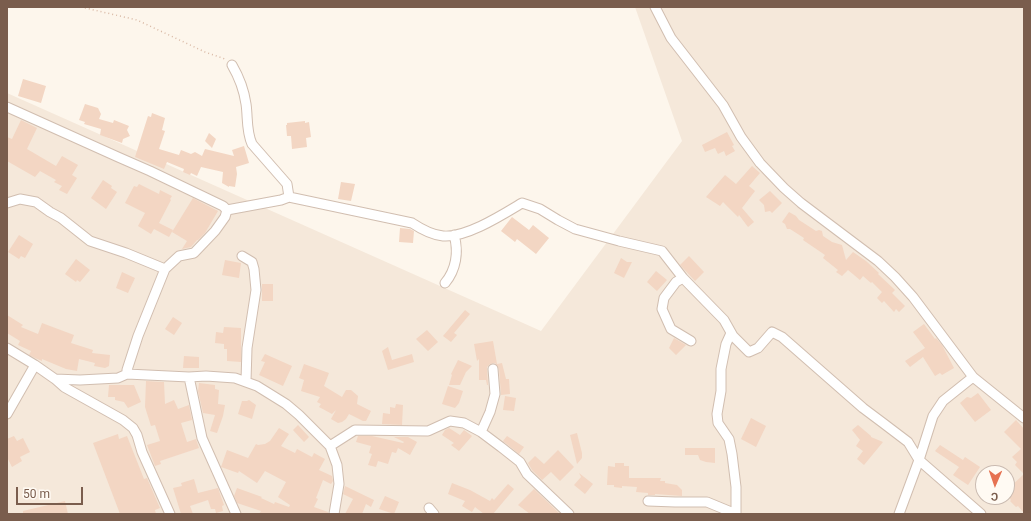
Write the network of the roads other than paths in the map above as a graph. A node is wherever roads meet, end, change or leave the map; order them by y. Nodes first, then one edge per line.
1 (655, 7) edge
2 (232, 65) road end
3 (8, 109) edge
4 (289, 197) junction
5 (7, 204) edge
6 (227, 210) junction
7 (454, 235) junction
8 (242, 256) dead end
9 (165, 269) junction
10 (684, 278) junction
11 (445, 283) dead end
12 (731, 333) junction
13 (691, 341) dead end
14 (7, 348) edge
15 (35, 365) junction
16 (493, 369) dead end
17 (128, 374) junction
18 (189, 377) junction
19 (973, 377) junction
20 (55, 379) junction
21 (246, 381) junction
22 (7, 414) edge
23 (1024, 418) edge
24 (481, 432) junction
25 (330, 446) junction
26 (919, 460) junction
27 (648, 501) dead end
28 (170, 514) edge
29 (236, 514) edge
30 (334, 514) edge
31 (569, 514) edge
32 (736, 514) edge
33 (899, 514) edge
34 (981, 514) edge

1 - 19 street
2 - 4 street
3 - 6 street
4 - 6 street
4 - 7 street
5 - 9 street
6 - 9 street
7 - 10 street
7 - 11 street
8 - 21 street
9 - 17 street
10 - 12 street
10 - 13 street
12 - 26 street
12 - 32 street
14 - 15 street
15 - 20 street
15 - 22 street
16 - 24 street
17 - 18 street
17 - 20 street
18 - 21 street
18 - 29 street
19 - 23 street
19 - 26 street
20 - 28 street
21 - 25 street
24 - 25 street
24 - 31 street
25 - 30 street
26 - 33 street
26 - 34 street
27 - 32 street

